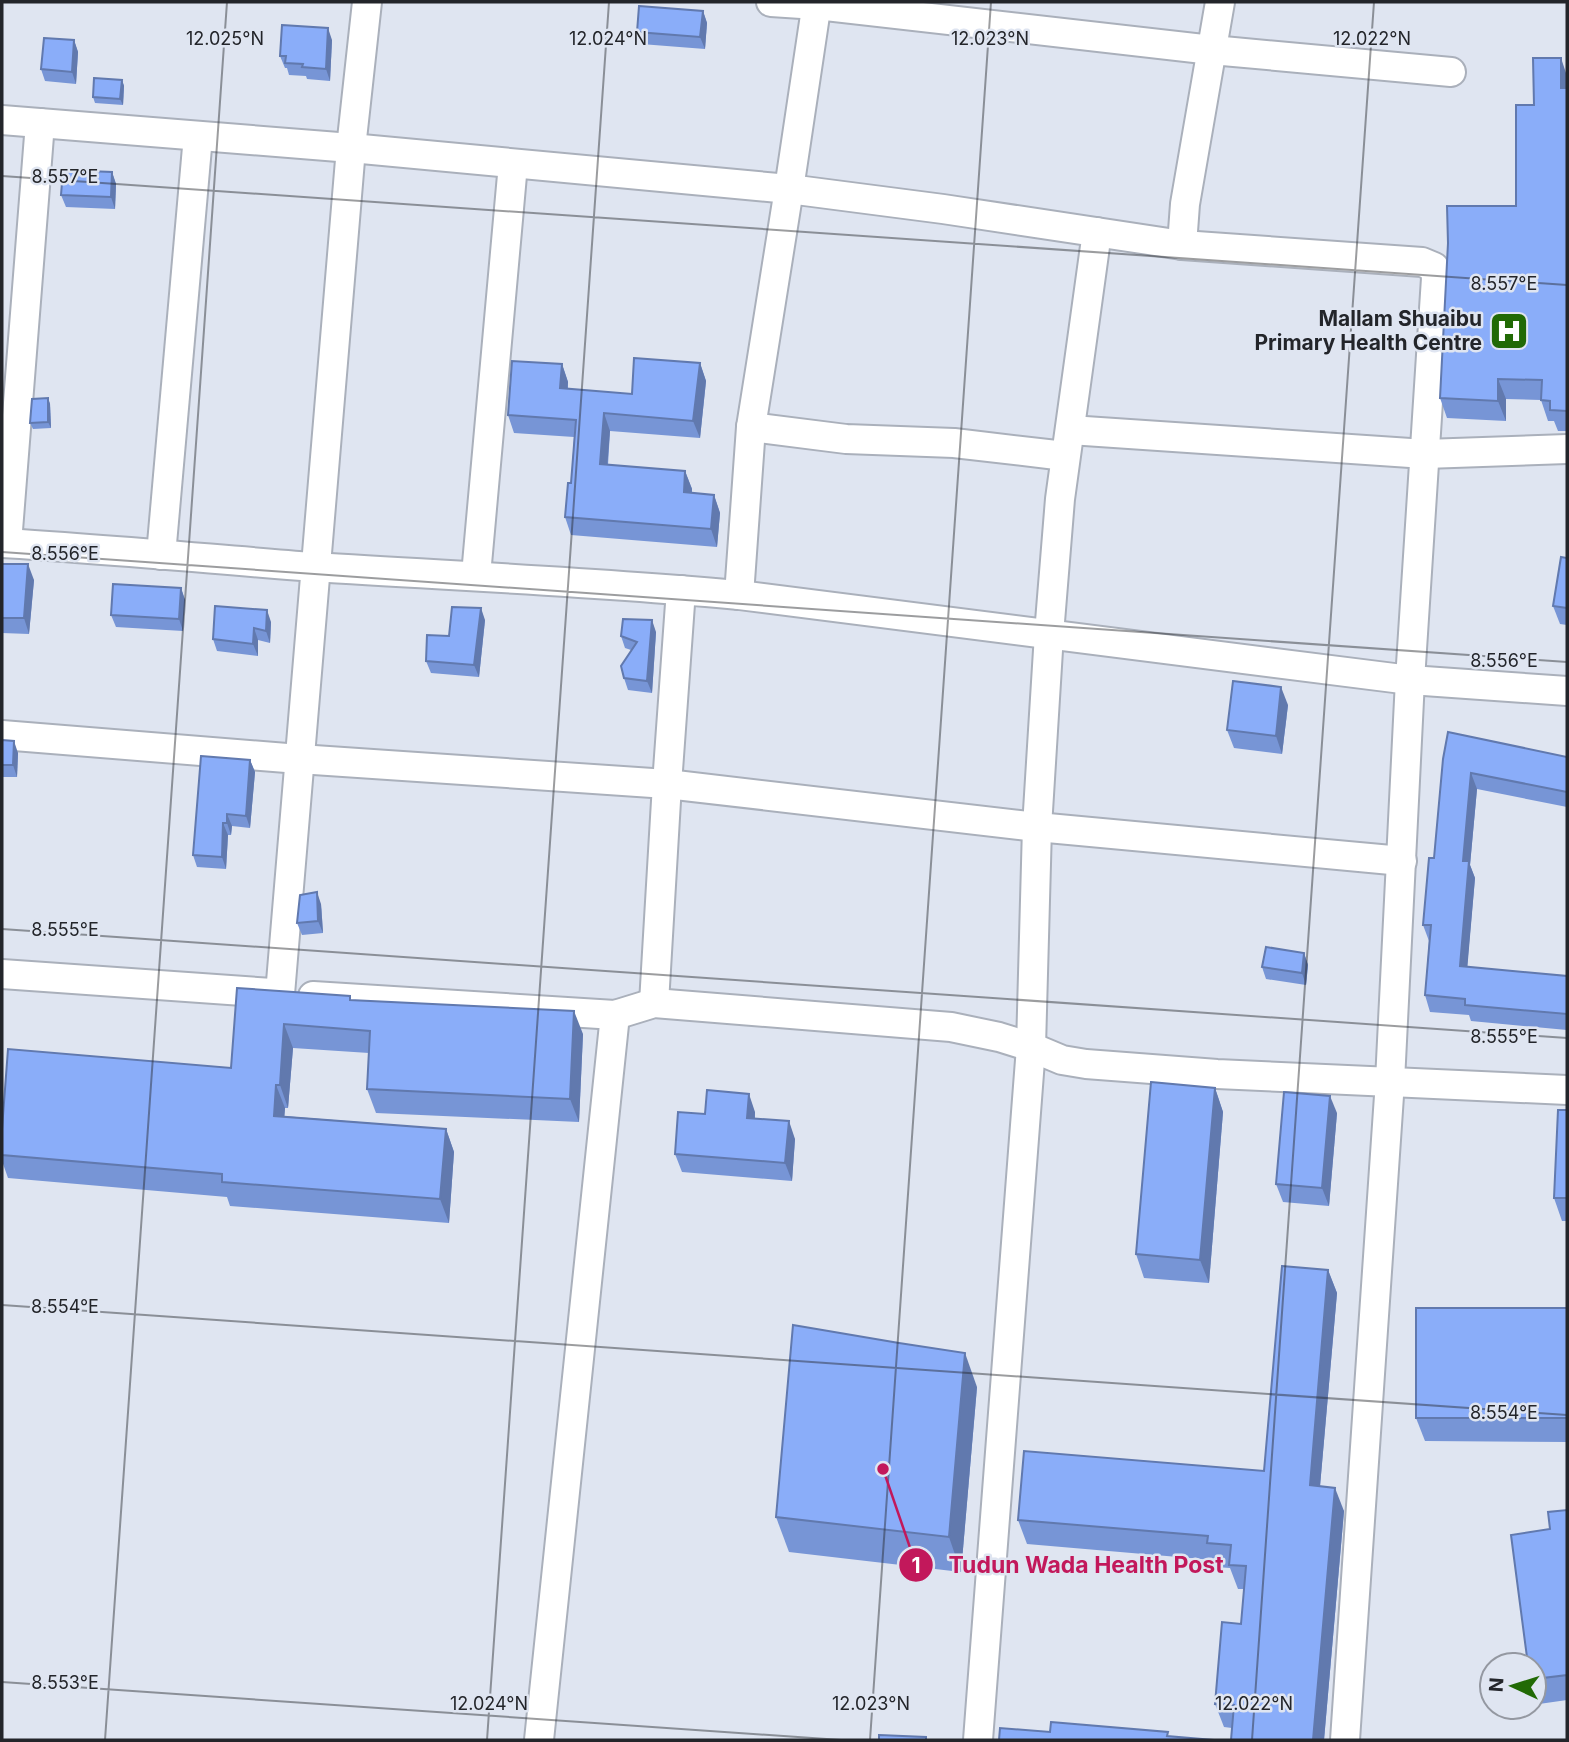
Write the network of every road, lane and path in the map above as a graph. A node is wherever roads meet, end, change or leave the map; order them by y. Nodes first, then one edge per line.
1 (367, 2) edge
2 (771, 2) edge
3 (1220, 2) edge
4 (817, 3) edge
5 (1212, 50) junction
6 (1451, 72) dead end
7 (2, 120) edge
8 (40, 123) junction
9 (198, 136) junction
10 (351, 148) junction
11 (513, 164) junction
12 (789, 189) junction
13 (1097, 232) junction
14 (1182, 245) junction
15 (751, 427) junction
16 (1068, 443) junction
17 (1567, 449) edge
18 (1425, 454) junction
19 (4, 543) edge
20 (161, 555) junction
21 (317, 567) junction
22 (475, 575) junction
23 (681, 590) junction
24 (739, 595) junction
25 (1049, 634) junction
26 (1410, 680) junction
27 (1567, 691) edge
28 (2, 735) edge
29 (299, 759) junction
30 (667, 784) junction
31 (1037, 827) junction
32 (1402, 861) junction
33 (2, 974) edge
34 (280, 994) junction
35 (654, 1003) junction
36 (615, 1015) junction
37 (1031, 1047) junction
38 (1391, 1081) junction
39 (1567, 1090) edge
40 (539, 1740) edge
41 (978, 1740) edge
42 (1346, 1740) edge

1 - 10 street
2 - 4 street
3 - 5 street
4 - 5 street
4 - 12 street
5 - 6 street
5 - 14 street
7 - 8 street
8 - 9 street
8 - 19 street
9 - 10 street
9 - 20 street
10 - 11 street
10 - 21 street
11 - 12 street
11 - 22 street
12 - 13 street
12 - 15 street
13 - 14 street
13 - 16 street
14 - 18 street
15 - 16 street
15 - 24 street
16 - 18 street
16 - 25 street
17 - 18 street
18 - 26 street
19 - 20 street
20 - 21 street
21 - 22 street
21 - 29 street
22 - 23 street
23 - 24 street
23 - 30 street
24 - 25 street
25 - 26 street
25 - 31 street
26 - 27 street
26 - 32 street
28 - 29 street
29 - 30 street
29 - 34 street
30 - 31 street
30 - 35 street
31 - 32 street
31 - 37 street
32 - 38 street
33 - 34 street
34 - 36 street
35 - 36 street
35 - 37 street
36 - 40 street
37 - 38 street
37 - 41 street
38 - 39 street
38 - 42 street

